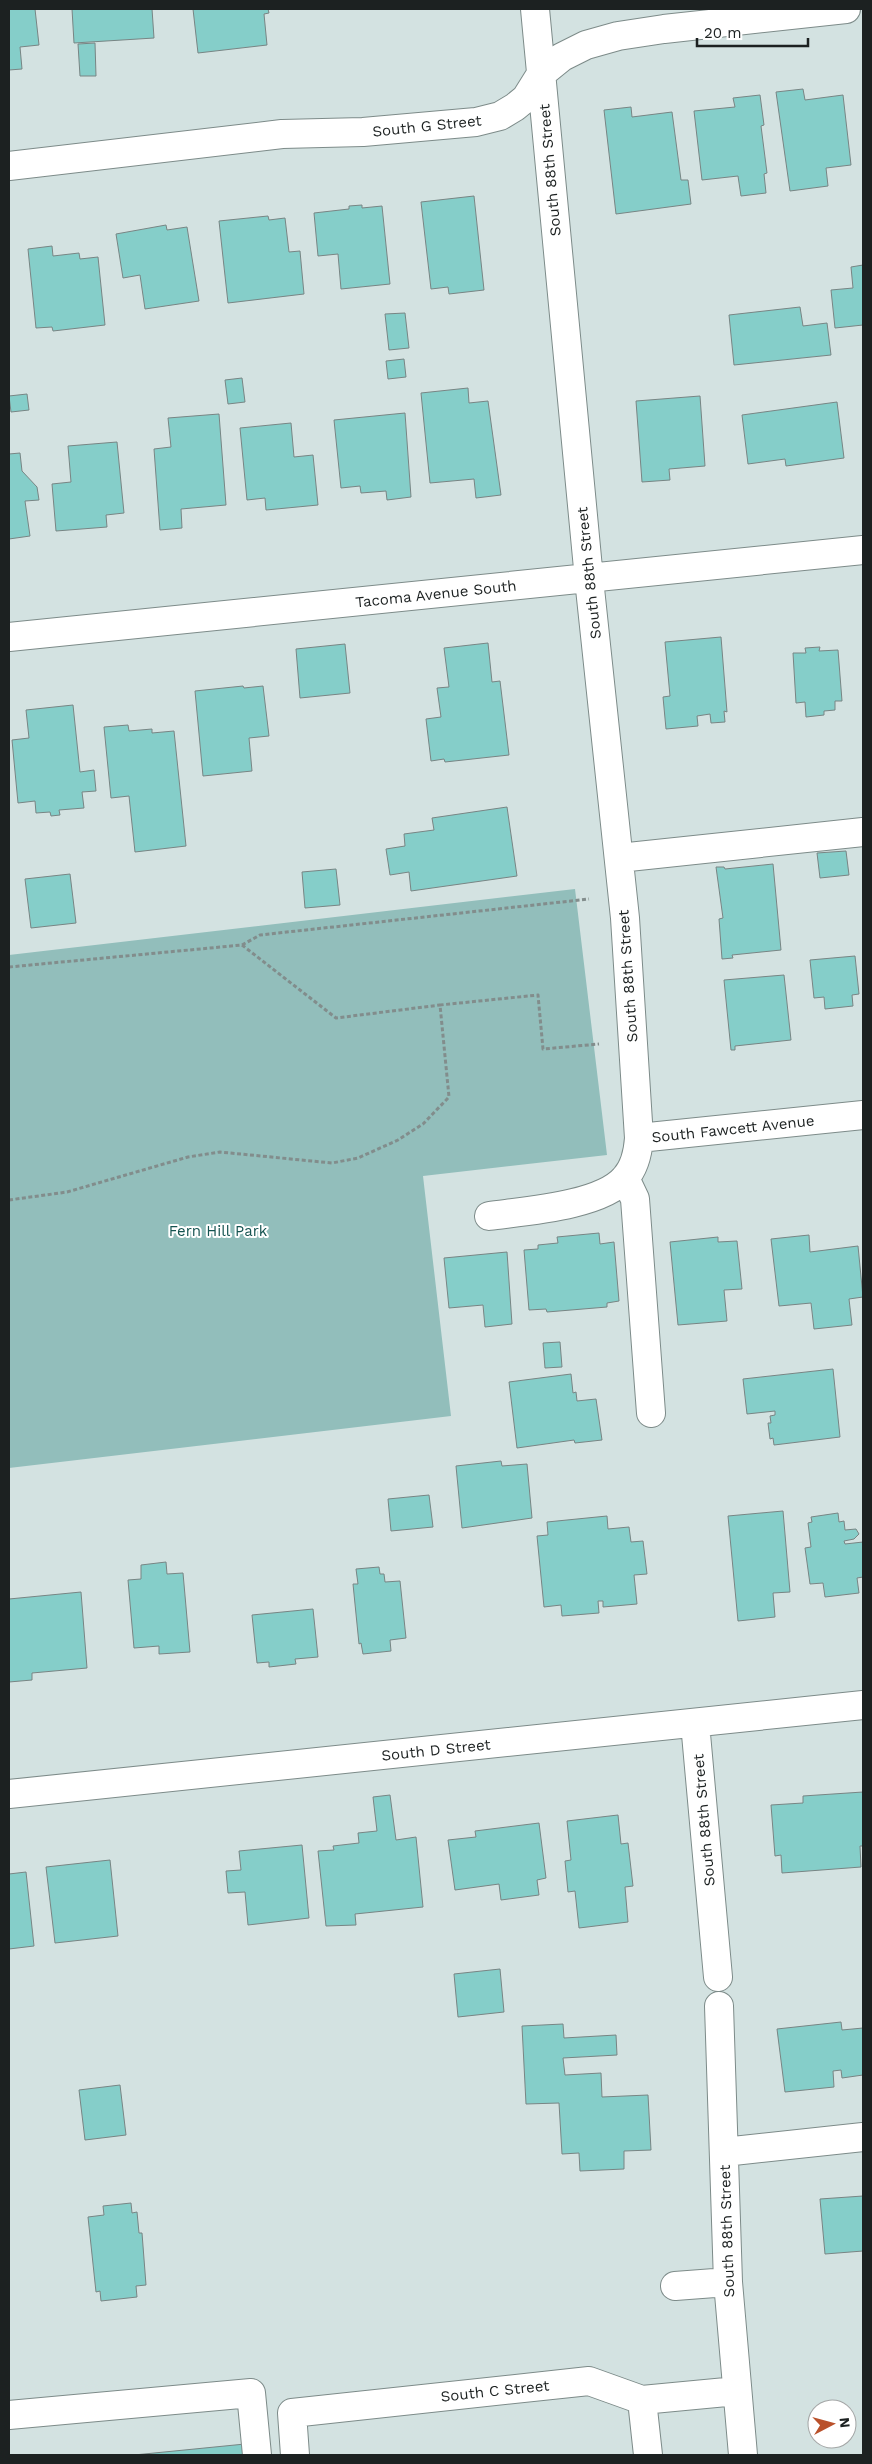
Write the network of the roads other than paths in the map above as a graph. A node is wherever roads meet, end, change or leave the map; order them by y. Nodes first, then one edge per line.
1 (535, 9) edge
2 (846, 9) edge
3 (541, 74) junction
4 (9, 166) edge
5 (863, 550) edge
6 (589, 579) junction
7 (9, 637) edge
8 (863, 832) edge
9 (619, 858) junction
10 (863, 1115) edge
11 (639, 1138) junction
12 (625, 1178) junction
13 (489, 1216) dead end
14 (651, 1413) dead end
15 (863, 1705) edge
16 (695, 1723) junction
17 (9, 1794) edge
18 (718, 1977) dead end
19 (719, 2006) dead end
20 (863, 2136) edge
21 (724, 2152) junction
22 (728, 2282) junction
23 (675, 2286) dead end
24 (737, 2391) junction
25 (642, 2400) junction
26 (9, 2415) edge
27 (257, 2455) edge
28 (295, 2455) edge
29 (648, 2455) edge
30 (743, 2455) edge

1 - 3 street, South 88th Street
2 - 3 street, South G Street
3 - 4 street, South G Street
3 - 6 street, South 88th Street
5 - 6 street, Tacoma Avenue South
6 - 7 street, Tacoma Avenue South
6 - 9 street, South 88th Street
8 - 9 street
9 - 11 street, South 88th Street
10 - 11 street, South Fawcett Avenue
11 - 12 street, South Fawcett Avenue
12 - 13 street, South Fawcett Avenue
12 - 14 street
15 - 16 street, South D Street
16 - 17 street, South D Street
16 - 18 street, South 88th Street
19 - 21 street, South 88th Street
20 - 21 street
21 - 22 street, South 88th Street
22 - 23 street
22 - 24 street, South 88th Street
24 - 25 street, South C Street
24 - 30 street, South 88th Street
25 - 28 street, South C Street
25 - 29 street
26 - 27 street

